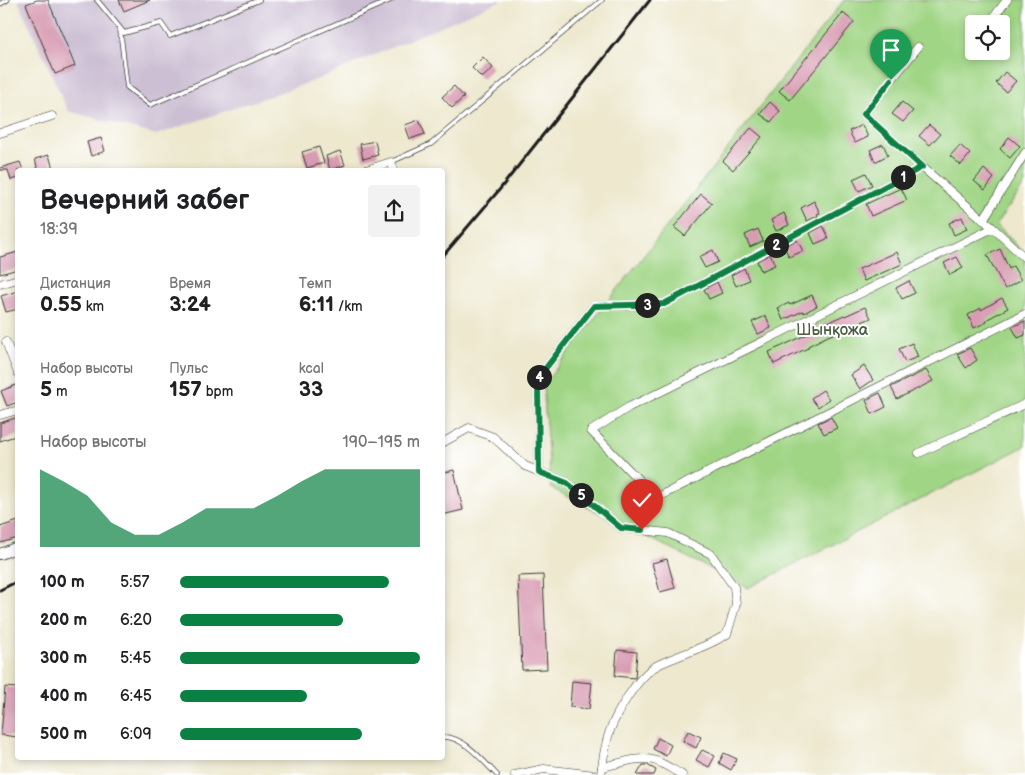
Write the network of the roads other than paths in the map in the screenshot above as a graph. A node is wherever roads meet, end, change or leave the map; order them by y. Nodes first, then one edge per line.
1 (7, 0) edge
2 (96, 0) edge
3 (259, 0) edge
4 (391, 0) edge
5 (602, 0) edge
6 (1007, 0) edge
7 (0, 4) edge
8 (995, 15) edge
9 (120, 29) junction
10 (918, 47) dead end
11 (52, 116) dead end
12 (0, 133) edge
13 (1025, 153) edge
14 (391, 162) junction
15 (922, 167) junction
16 (372, 168) edge
17 (393, 168) edge
18 (983, 220) junction
19 (993, 228) junction
20 (1025, 258) edge
21 (15, 280) edge
22 (0, 284) edge
23 (1025, 314) edge
24 (6, 342) dead end
25 (15, 365) edge
26 (1025, 404) edge
27 (15, 411) edge
28 (0, 415) edge
29 (445, 441) edge
30 (919, 453) dead end
31 (539, 472) junction
32 (656, 498) junction
33 (642, 530) junction
34 (15, 548) edge
35 (0, 554) edge
36 (445, 737) edge
37 (601, 771) edge
38 (497, 775) edge
39 (515, 775) edge
40 (595, 775) edge
41 (682, 775) edge

1 - 7 lane
2 - 9 lane
3 - 9 lane
4 - 9 lane
5 - 14 lane
6 - 8 street
10 - 15 street
11 - 12 street
13 - 18 street
14 - 16 street
14 - 17 street
15 - 18 street
15 - 31 street
18 - 19 street
19 - 20 street
19 - 32 street
21 - 22 street
23 - 32 street
24 - 25 street
26 - 30 street
27 - 28 street
29 - 31 street
31 - 33 street
32 - 33 street
33 - 37 street
34 - 35 street
36 - 38 lane
37 - 41 street
39 - 40 street

